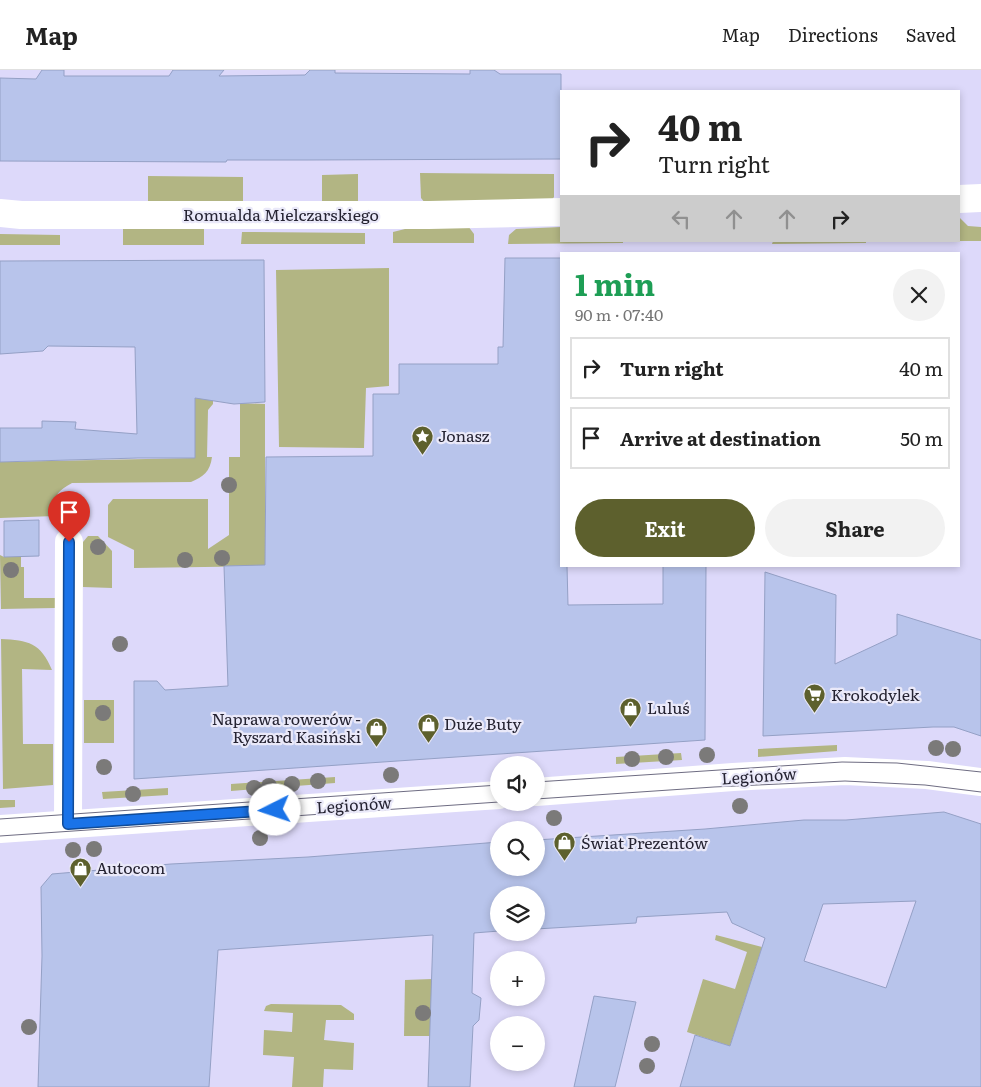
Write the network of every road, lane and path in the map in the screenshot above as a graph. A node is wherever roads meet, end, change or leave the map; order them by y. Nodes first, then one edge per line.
1 (981, 198) edge
2 (960, 199) edge
3 (560, 212) edge
4 (0, 213) edge
5 (69, 542) dead end
6 (981, 782) edge
7 (545, 791) edge
8 (490, 796) edge
9 (68, 824) junction
10 (0, 829) edge

1 - 2 street
3 - 4 street, Romualda Mielczarskiego
5 - 9 street
6 - 7 street, Legionów
8 - 9 street, Legionów
9 - 10 street, Legionów

